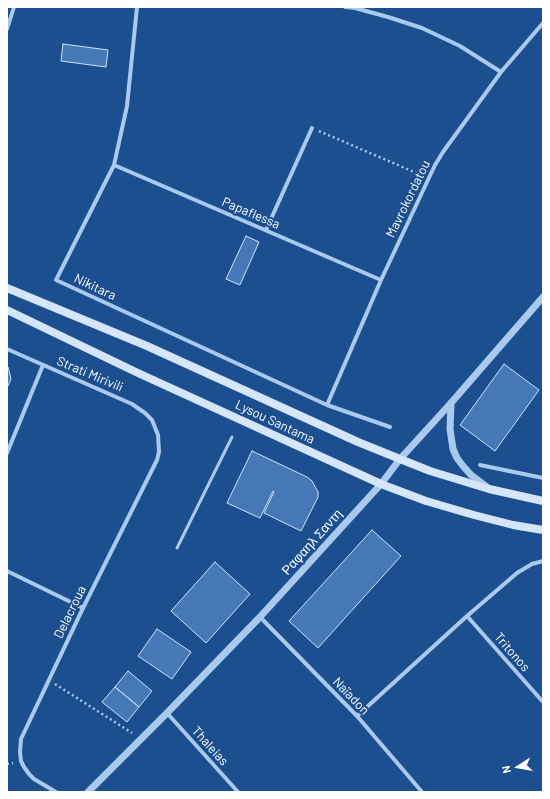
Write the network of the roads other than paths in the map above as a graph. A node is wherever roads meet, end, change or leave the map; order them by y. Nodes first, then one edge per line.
1 (14, 7) edge
2 (137, 7) edge
3 (345, 7) edge
4 (543, 23) edge
5 (7, 29) edge
6 (501, 72) junction
7 (312, 128) road end
8 (114, 165) junction
9 (266, 230) junction
10 (381, 280) junction
11 (7, 288) edge
12 (543, 297) edge
13 (7, 310) edge
14 (7, 349) edge
15 (43, 365) junction
16 (451, 403) junction
17 (327, 405) junction
18 (390, 427) dead end
19 (156, 429) joint
20 (232, 437) dead end
21 (7, 453) edge
22 (400, 459) junction
23 (480, 465) dead end
24 (543, 478) edge
25 (381, 484) junction
26 (489, 489) junction
27 (543, 501) edge
28 (543, 530) edge
29 (177, 548) dead end
30 (543, 561) edge
31 (7, 571) edge
32 (83, 608) junction
33 (467, 616) junction
34 (260, 617) junction
35 (543, 702) edge
36 (167, 713) junction
37 (357, 716) junction
38 (56, 792) edge
39 (88, 792) edge
40 (238, 792) edge
41 (422, 792) edge

1 - 5 street
2 - 8 street, Nikitara
3 - 6 street
4 - 6 street, Mavrokordatou
6 - 10 street, Mavrokordatou
7 - 9 street
8 - 9 street, Papaflessa
8 - 17 street, Nikitara
9 - 10 street, Papaflessa
10 - 17 street, Mavrokordatou
11 - 22 main road, Lysou Santama
12 - 16 street, Ραφαηλ Σαντη
13 - 25 main road, Lysou Santama
14 - 15 street, Strati Mirivili
15 - 19 street, Strati Mirivili
15 - 21 street
16 - 22 street, Ραφαηλ Σαντη
16 - 26 street
17 - 18 street, Nikitara
19 - 32 street, Delacroua
20 - 29 lane
22 - 25 street, Ραφαηλ Σαντη
22 - 26 main road, Lysou Santama
23 - 24 street
25 - 28 main road, Lysou Santama
25 - 34 street, Ραφαηλ Σαντη
26 - 27 main road, Lysou Santama
30 - 33 street
31 - 32 street
32 - 38 street, Delacroua
33 - 35 street, Tritonos
33 - 37 street
34 - 36 street, Ραφαηλ Σαντη
34 - 37 street, Naïadon
36 - 39 street, Ραφαηλ Σαντη
36 - 40 street, Thaleias
37 - 41 street, Naïadon

